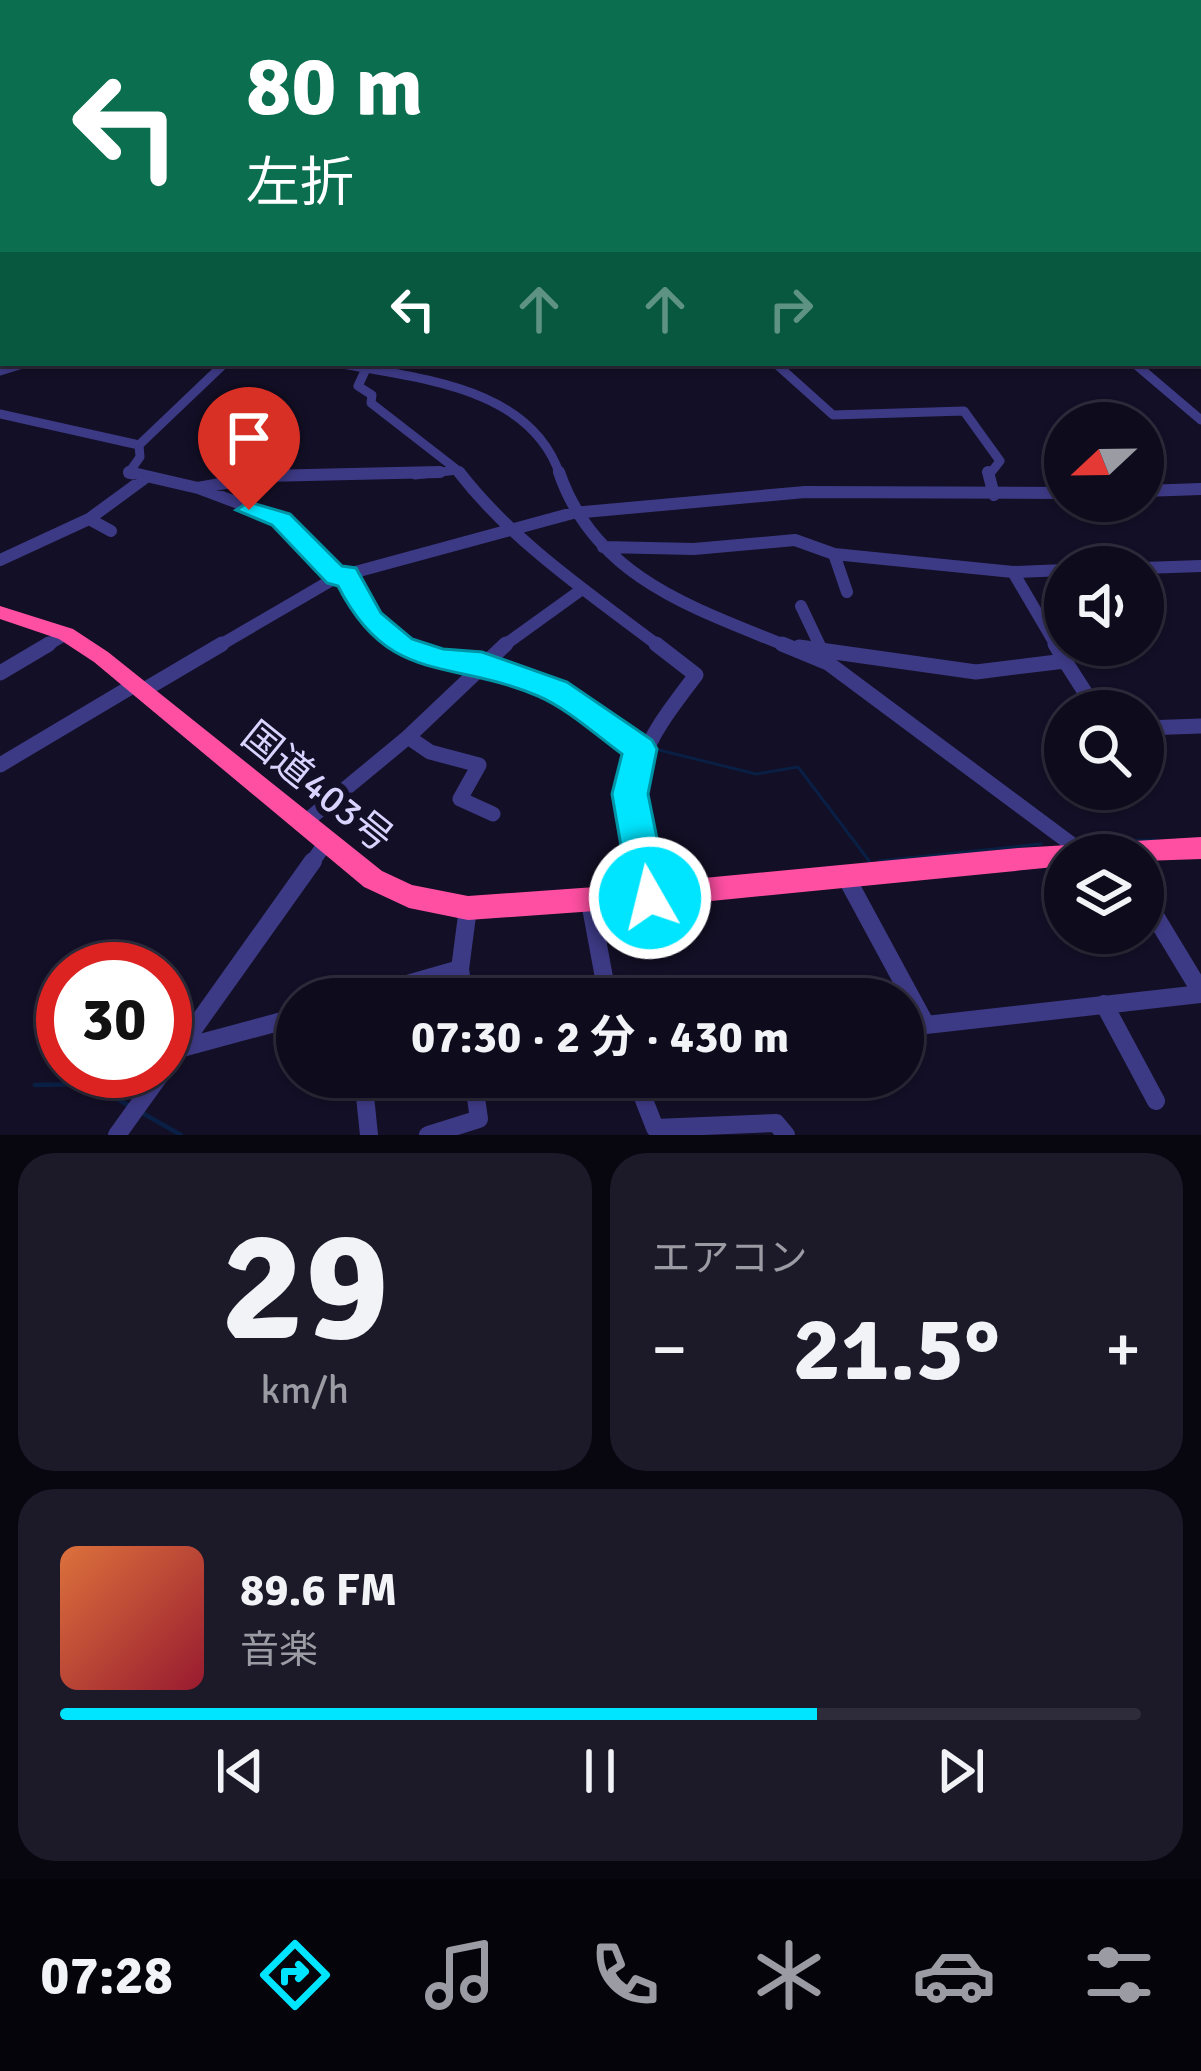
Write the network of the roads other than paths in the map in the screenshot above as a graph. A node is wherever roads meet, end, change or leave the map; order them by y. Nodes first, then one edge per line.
1 (222, 366) edge
2 (350, 366) edge
3 (778, 366) edge
4 (1137, 366) edge
5 (365, 370) junction
6 (3, 416) edge
7 (1201, 421) edge
8 (139, 445) junction
9 (457, 470) junction
10 (145, 478) junction
11 (198, 488) junction
12 (1201, 489) edge
13 (1164, 490) edge
14 (1044, 494) edge
15 (994, 495) junction
16 (573, 513) junction
17 (89, 519) junction
18 (516, 527) junction
19 (111, 530) dead end
20 (603, 547) junction
21 (834, 554) junction
22 (0, 560) edge
23 (1201, 566) edge
24 (1164, 567) edge
25 (1044, 571) edge
26 (1013, 572) junction
27 (342, 576) junction
28 (580, 590) junction
29 (847, 592) dead end
30 (801, 606) dead end
31 (0, 612) edge
32 (1044, 625) edge
33 (66, 634) junction
34 (798, 646) junction
35 (820, 646) junction
36 (482, 662) junction
37 (1044, 664) edge
38 (0, 673) edge
39 (140, 687) junction
40 (1201, 727) edge
41 (1164, 728) edge
42 (407, 737) junction
43 (640, 749) junction
44 (0, 765) edge
45 (493, 814) dead end
46 (304, 823) junction
47 (1058, 834) edge
48 (327, 841) junction
49 (1201, 848) edge
50 (1164, 850) edge
51 (1044, 856) edge
52 (847, 878) junction
53 (650, 898) junction
54 (590, 902) junction
55 (468, 908) junction
56 (1164, 931) edge
57 (460, 968) junction
58 (426, 978) edge
59 (461, 978) edge
60 (604, 978) edge
61 (1201, 993) edge
62 (1104, 1004) junction
63 (276, 1023) edge
64 (192, 1032) edge
65 (192, 1045) edge
66 (143, 1098) edge
67 (365, 1098) edge
68 (476, 1098) edge
69 (643, 1098) edge
70 (1156, 1102) dead end
71 (120, 1130) edge
72 (369, 1135) edge
73 (428, 1135) edge
74 (786, 1135) edge

1 - 8 street
2 - 5 street
3 - 15 street
4 - 7 street
5 - 9 street
5 - 16 street
6 - 8 street
8 - 10 street
9 - 11 street
9 - 18 street
10 - 11 street
10 - 17 street
11 - 27 street
12 - 13 street
14 - 15 street
15 - 16 street
16 - 18 street
16 - 20 street
17 - 19 street
17 - 22 street
18 - 27 street
18 - 28 street
20 - 21 street
20 - 34 street
21 - 26 street
21 - 29 street
23 - 24 street
25 - 26 street
26 - 32 street
27 - 36 street
27 - 39 street
28 - 36 street
28 - 43 street
30 - 35 street
31 - 33 highway, 国道403号
33 - 38 street
33 - 39 highway, 国道403号
34 - 35 street
34 - 47 street
35 - 37 street
36 - 42 street
36 - 43 street
39 - 44 street
39 - 46 highway, 国道403号
40 - 41 street
42 - 45 street
42 - 46 street
43 - 53 street
46 - 48 highway, 国道403号
48 - 55 highway, 国道403号
48 - 64 street
49 - 50 highway, 国道403号
51 - 52 highway, 国道403号
52 - 53 highway, 国道403号
52 - 62 street
53 - 54 highway, 国道403号
54 - 55 highway, 国道403号
54 - 60 street
55 - 57 street
56 - 61 street
57 - 58 street
57 - 59 street
61 - 62 street
62 - 70 street
63 - 65 street
66 - 71 street
67 - 72 street
68 - 73 street
69 - 74 street

